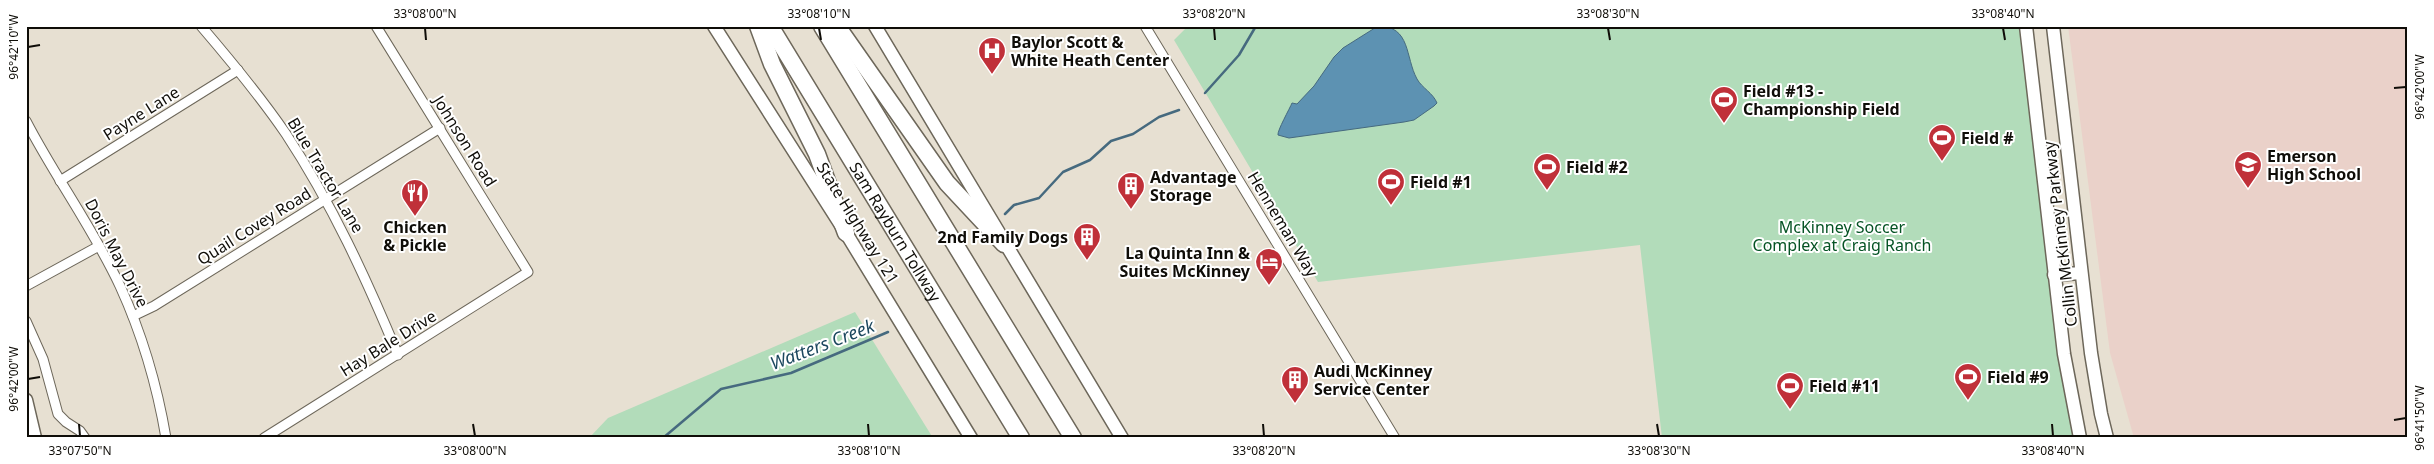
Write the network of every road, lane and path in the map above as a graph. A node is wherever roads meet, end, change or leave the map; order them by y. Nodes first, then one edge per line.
1 (201, 26) edge
2 (376, 26) edge
3 (714, 26) edge
4 (758, 26) edge
5 (770, 26) edge
6 (822, 26) edge
7 (837, 26) edge
8 (875, 26) edge
9 (1146, 26) edge
10 (2026, 26) edge
11 (2053, 26) edge
12 (238, 70) junction
13 (26, 121) edge
14 (440, 128) junction
15 (60, 182) junction
16 (326, 199) junction
17 (846, 233) junction
18 (1004, 244) junction
19 (99, 246) junction
20 (528, 272) joint
21 (2081, 272) junction
22 (2054, 275) junction
23 (26, 286) edge
24 (133, 316) junction
25 (26, 321) edge
26 (398, 354) junction
27 (26, 400) edge
28 (35, 438) edge
29 (85, 438) edge
30 (166, 438) edge
31 (264, 438) edge
32 (972, 438) edge
33 (1021, 438) edge
34 (1072, 438) edge
35 (1122, 438) edge
36 (1395, 438) edge
37 (2080, 438) edge
38 (2107, 438) edge

1 - 12 street, Blue Tractor Lane
2 - 14 street, Johnson Road
3 - 17 main road, State Highway 121
4 - 17 highway
5 - 33 highway, Sam Rayburn Tollway
6 - 34 highway
7 - 18 highway
8 - 18 main road
9 - 36 street, Henneman Way
10 - 22 main road, Collin McKinney Parkway
11 - 21 main road, Collin McKinney Parkway
12 - 15 street, Payne Lane
12 - 16 street, Blue Tractor Lane
13 - 15 street, Doris May Drive
14 - 16 street, Quail Covey Road
14 - 20 street, Johnson Road
15 - 19 street, Doris May Drive
16 - 24 street, Quail Covey Road
16 - 26 street, Blue Tractor Lane
17 - 32 main road, State Highway 121
18 - 35 main road
19 - 23 street
19 - 24 street, Doris May Drive
20 - 26 street, Hay Bale Drive
21 - 22 main road
21 - 38 main road, Collin McKinney Parkway
22 - 37 main road, Collin McKinney Parkway
24 - 30 street, Doris May Drive
25 - 29 street
26 - 31 street, Hay Bale Drive
27 - 28 main road

